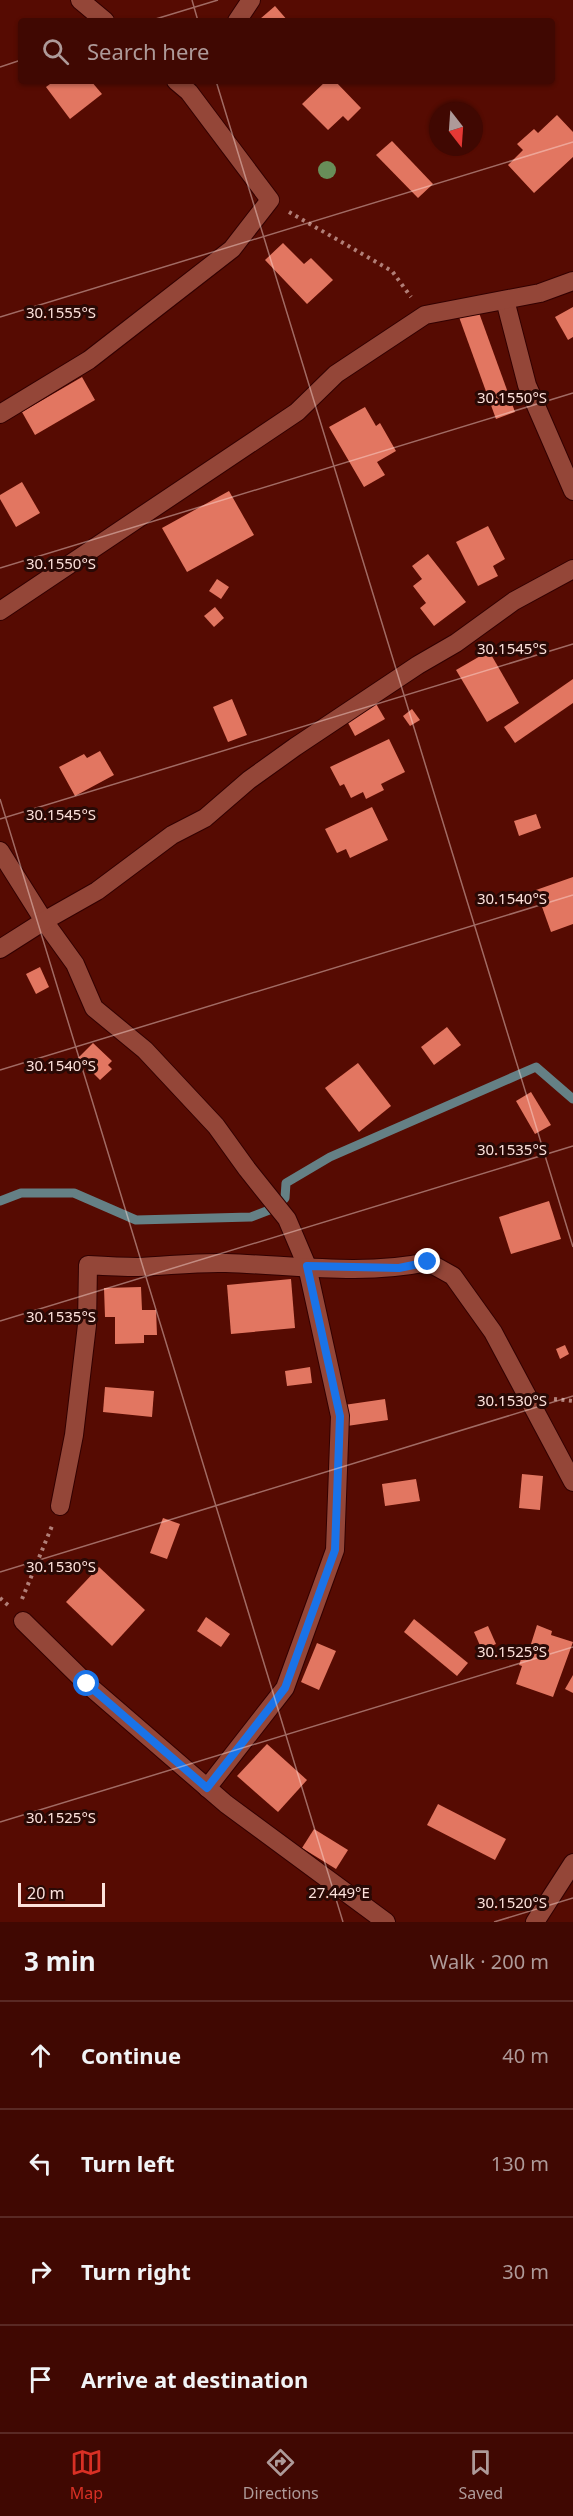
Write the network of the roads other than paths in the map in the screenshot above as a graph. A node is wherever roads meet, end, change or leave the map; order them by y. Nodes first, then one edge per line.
1 (80, 0) edge
2 (250, 0) edge
3 (101, 18) edge
4 (239, 18) edge
5 (187, 85) edge
6 (573, 280) edge
7 (506, 300) junction
8 (0, 414) edge
9 (573, 491) edge
10 (573, 569) edge
11 (0, 611) edge
12 (0, 851) edge
13 (44, 921) junction
14 (0, 949) edge
15 (307, 1266) junction
16 (573, 1482) edge
17 (60, 1506) road end
18 (23, 1621) road end
19 (207, 1788) junction
20 (573, 1863) edge
21 (386, 1922) edge
22 (535, 1922) edge

1 - 3 street
2 - 4 street
5 - 8 street
6 - 7 street
7 - 9 street
7 - 11 street
10 - 13 street
12 - 13 street
13 - 14 street
13 - 15 street
15 - 16 street
15 - 17 street
15 - 19 street
18 - 19 street
19 - 21 street
20 - 22 street

